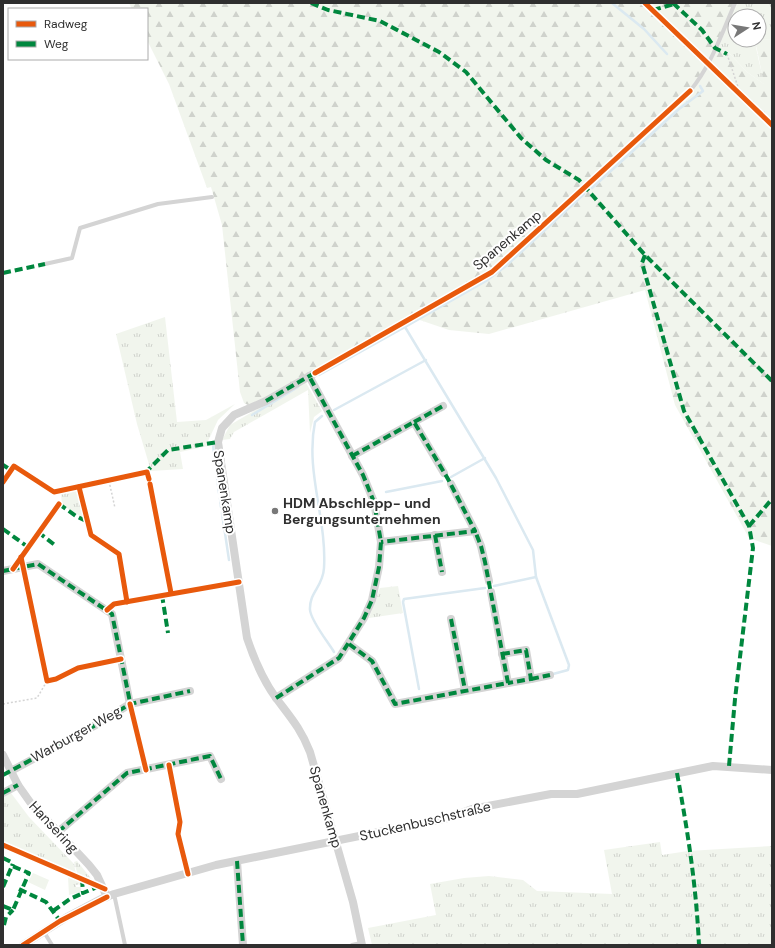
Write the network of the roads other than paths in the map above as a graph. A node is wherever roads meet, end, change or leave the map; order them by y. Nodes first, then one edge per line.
1 (735, 3) edge
2 (212, 197) dead end
3 (45, 264) dead end
4 (312, 375) junction
5 (443, 406) dead end
6 (414, 422) junction
7 (352, 456) junction
8 (444, 473) dead end
9 (451, 484) dead end
10 (475, 531) junction
11 (435, 534) junction
12 (381, 542) junction
13 (3, 571) edge
14 (442, 572) dead end
15 (489, 581) dead end
16 (491, 592) dead end
17 (451, 619) dead end
18 (349, 644) junction
19 (502, 654) junction
20 (550, 675) dead end
21 (531, 679) junction
22 (508, 683) junction
23 (465, 690) junction
24 (190, 691) dead end
25 (276, 698) junction
26 (130, 704) junction
27 (3, 755) edge
28 (772, 770) edge
29 (11, 771) junction
30 (221, 778) dead end
31 (18, 785) junction
32 (3, 793) edge
33 (58, 832) junction
34 (336, 841) junction
35 (237, 861) junction
36 (111, 896) junction
37 (43, 931) junction
38 (362, 944) edge
39 (23, 945) edge
40 (52, 945) edge
41 (125, 945) edge
42 (243, 945) edge
43 (352, 945) edge

1 - 4 lane, Spanenkamp
2 - 3 lane
4 - 7 street
4 - 25 street, Spanenkamp
5 - 6 street
6 - 7 street
6 - 8 street
7 - 12 street
9 - 10 street
10 - 11 street
10 - 15 street
11 - 12 street
11 - 14 street
12 - 18 street
13 - 26 street
16 - 19 street
17 - 23 street
18 - 23 street
18 - 25 street
19 - 21 street
19 - 22 street
20 - 21 street
21 - 22 street
22 - 23 street
24 - 26 street, Warburger Weg
25 - 34 street, Spanenkamp
26 - 29 street, Warburger Weg
27 - 29 street, Hansering
28 - 34 street, Stuckenbuschstraße
29 - 31 street, Hansering
30 - 33 street
31 - 32 street
31 - 33 street, Hansering
33 - 36 street, Hansering
34 - 35 street, Stuckenbuschstraße
34 - 38 street, Spanenkamp
35 - 36 street, Stuckenbuschstraße
35 - 42 street
36 - 37 street, Stuckenbuschstraße
36 - 41 lane
37 - 39 street, Stuckenbuschstraße
37 - 40 lane
38 - 43 lane

